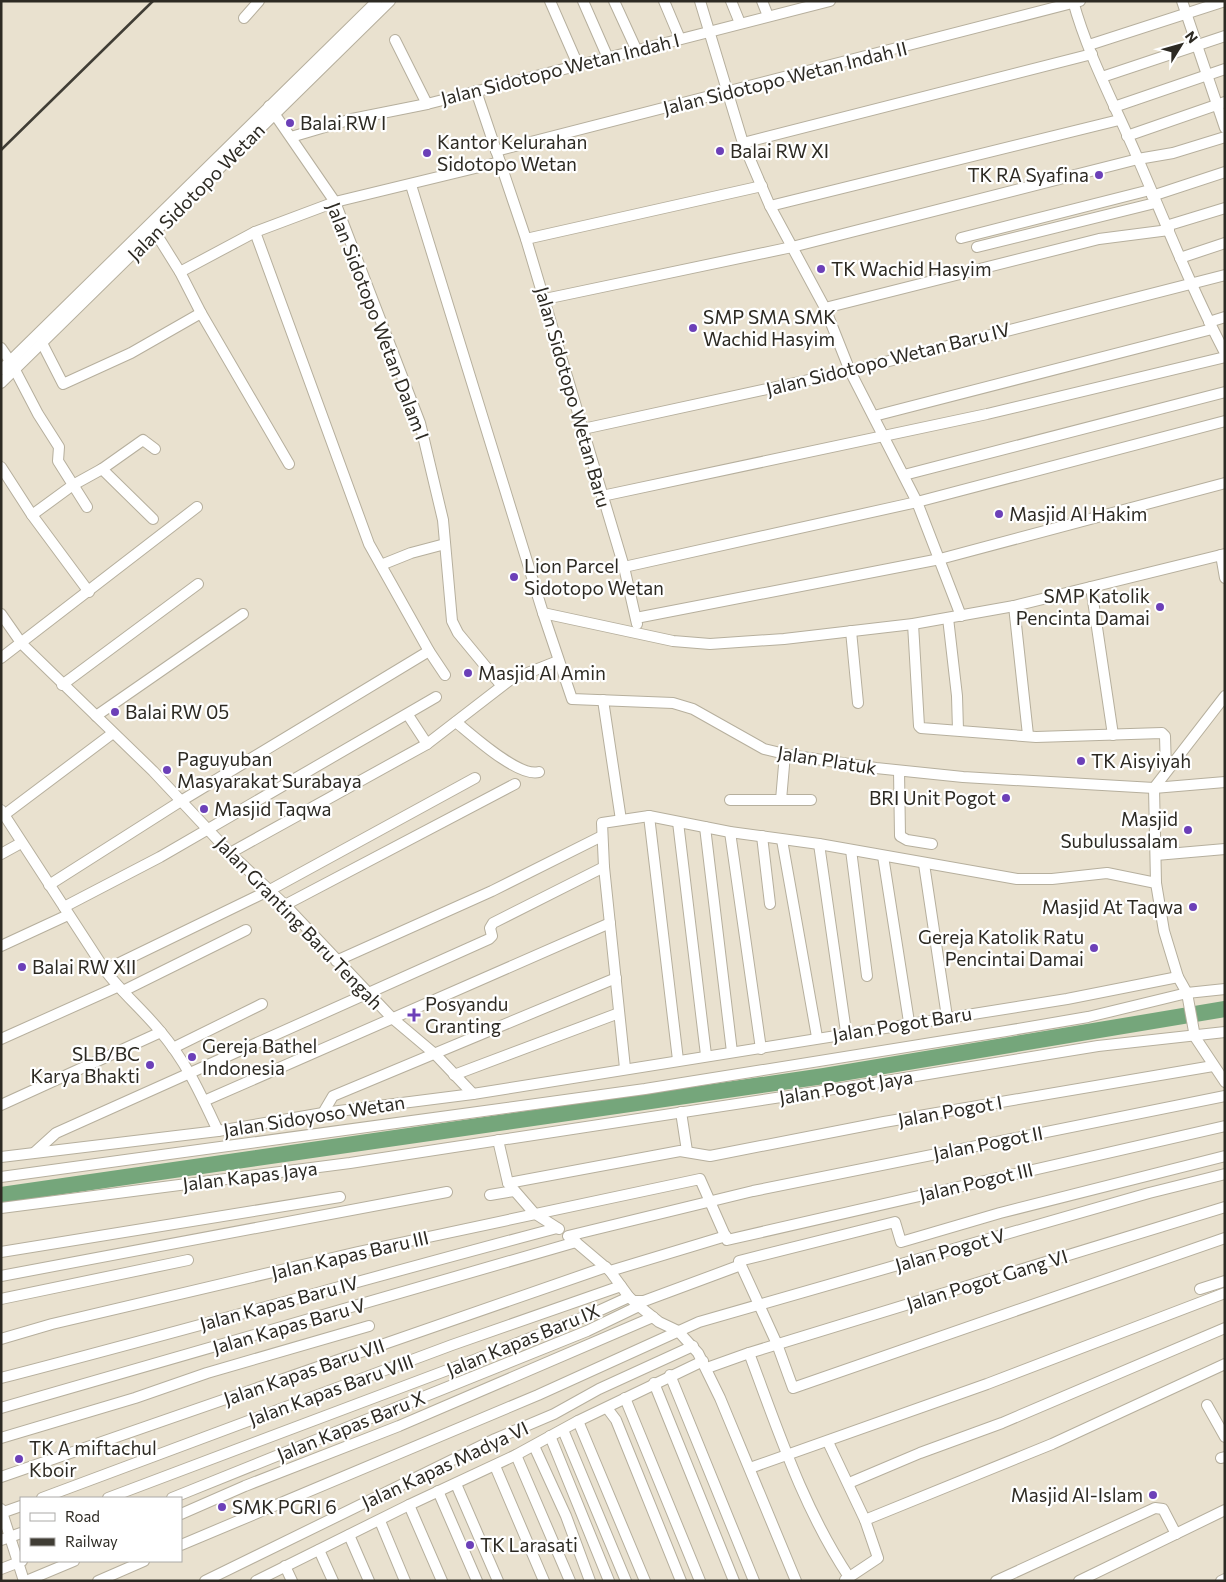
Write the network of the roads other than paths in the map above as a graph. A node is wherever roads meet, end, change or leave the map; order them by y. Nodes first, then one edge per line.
1 (259, 1) edge
2 (377, 1) edge
3 (390, 1) edge
4 (550, 1) edge
5 (583, 1) edge
6 (614, 1) edge
7 (664, 1) edge
8 (700, 1) edge
9 (731, 1) edge
10 (762, 1) edge
11 (830, 1) edge
12 (1182, 1) edge
13 (1225, 1) edge
14 (1075, 2) edge
15 (795, 6) edge
16 (1186, 14) junction
17 (768, 16) junction
18 (244, 18) dead end
19 (740, 23) junction
20 (710, 30) junction
21 (1225, 36) edge
22 (680, 39) junction
23 (395, 40) dead end
24 (1198, 45) junction
25 (1090, 50) junction
26 (637, 51) junction
27 (608, 58) junction
28 (578, 66) junction
29 (1225, 69) edge
30 (1207, 74) junction
31 (1102, 77) junction
32 (476, 91) junction
33 (726, 93) junction
34 (427, 104) junction
35 (1221, 104) edge
36 (1114, 107) junction
37 (272, 110) junction
38 (1119, 120) junction
39 (1225, 128) edge
40 (1127, 136) junction
41 (291, 137) junction
42 (1225, 137) edge
43 (744, 143) junction
44 (496, 151) junction
45 (1138, 160) junction
46 (500, 162) junction
47 (1225, 172) edge
48 (411, 185) junction
49 (762, 186) junction
50 (1152, 196) junction
51 (335, 202) junction
52 (770, 206) junction
53 (1225, 208) edge
54 (1168, 228) junction
55 (155, 232) junction
56 (255, 232) junction
57 (961, 238) dead end
58 (526, 239) junction
59 (1225, 243) edge
60 (792, 247) junction
61 (978, 247) dead end
62 (1180, 258) junction
63 (180, 272) junction
64 (1225, 275) edge
65 (1191, 284) junction
66 (544, 299) junction
67 (825, 308) junction
68 (201, 314) junction
69 (1225, 317) edge
70 (1211, 326) junction
71 (42, 343) junction
72 (1, 348) edge
73 (1225, 355) edge
74 (13, 365) junction
75 (1, 370) edge
76 (850, 370) junction
77 (1, 383) edge
78 (1225, 392) edge
79 (874, 416) junction
80 (1225, 421) edge
81 (583, 429) junction
82 (882, 435) junction
83 (155, 449) dead end
84 (289, 464) dead end
85 (1, 467) edge
86 (102, 469) junction
87 (904, 475) junction
88 (1225, 483) edge
89 (73, 485) junction
90 (602, 496) junction
91 (917, 502) junction
92 (198, 506) dead end
93 (87, 507) dead end
94 (32, 515) junction
95 (153, 519) dead end
96 (446, 544) junction
97 (1223, 554) edge
98 (940, 559) junction
99 (381, 565) junction
100 (624, 567) junction
101 (1225, 578) edge
102 (198, 584) dead end
103 (1091, 587) junction
104 (89, 592) junction
105 (1014, 606) junction
106 (543, 613) junction
107 (1, 614) edge
108 (243, 614) dead end
109 (961, 616) junction
110 (636, 618) junction
111 (948, 618) junction
112 (913, 624) junction
113 (851, 631) junction
114 (640, 634) junction
115 (22, 644) junction
116 (429, 652) junction
117 (1, 658) edge
118 (558, 661) junction
119 (446, 675) dead end
120 (62, 685) junction
121 (501, 685) junction
122 (1225, 696) edge
123 (436, 697) dead end
124 (603, 700) junction
125 (858, 703) dead end
126 (408, 715) junction
127 (96, 716) junction
128 (456, 722) junction
129 (958, 730) junction
130 (113, 733) junction
131 (1028, 735) junction
132 (1113, 735) junction
133 (427, 744) junction
134 (785, 754) junction
135 (899, 771) junction
136 (539, 772) dead end
137 (1166, 772) junction
138 (475, 778) dead end
139 (1225, 782) edge
140 (515, 784) dead end
141 (1154, 788) junction
142 (730, 800) dead end
143 (781, 800) junction
144 (811, 800) dead end
145 (181, 802) junction
146 (3, 813) edge
147 (649, 816) junction
148 (621, 820) junction
149 (678, 822) junction
150 (705, 827) junction
151 (207, 830) junction
152 (730, 832) junction
153 (602, 836) junction
154 (762, 836) junction
155 (782, 840) junction
156 (21, 844) junction
157 (819, 844) junction
158 (932, 844) dead end
159 (1225, 849) edge
160 (852, 850) junction
161 (230, 853) junction
162 (1, 854) edge
163 (1156, 855) junction
164 (883, 856) junction
165 (924, 864) junction
166 (604, 867) junction
167 (1156, 883) junction
168 (49, 885) junction
169 (270, 890) junction
170 (770, 904) dead end
171 (285, 905) junction
172 (66, 911) junction
173 (610, 923) junction
174 (246, 930) dead end
175 (1, 946) edge
176 (336, 961) junction
177 (105, 970) junction
178 (867, 976) dead end
179 (1178, 977) junction
180 (616, 978) junction
181 (120, 989) junction
182 (1225, 989) edge
183 (368, 993) junction
184 (1187, 995) junction
185 (262, 1004) dead end
186 (619, 1013) junction
187 (947, 1016) junction
188 (392, 1018) junction
189 (909, 1022) junction
190 (161, 1032) junction
191 (846, 1032) junction
192 (1225, 1032) edge
193 (1194, 1035) junction
194 (817, 1037) junction
195 (1, 1039) edge
196 (173, 1048) junction
197 (761, 1048) junction
198 (732, 1052) junction
199 (436, 1055) junction
200 (706, 1055) junction
201 (678, 1060) junction
202 (1213, 1066) junction
203 (625, 1068) junction
204 (192, 1074) junction
205 (454, 1075) junction
206 (1225, 1082) edge
207 (473, 1094) junction
208 (1225, 1096) edge
209 (204, 1100) junction
210 (1, 1105) edge
211 (681, 1112) junction
212 (323, 1113) junction
213 (1225, 1126) edge
214 (218, 1131) junction
215 (498, 1140) junction
216 (687, 1151) junction
217 (35, 1152) junction
218 (1225, 1156) edge
219 (1, 1157) edge
220 (1225, 1174) edge
221 (1, 1178) edge
222 (511, 1187) junction
223 (447, 1192) dead end
224 (490, 1195) dead end
225 (340, 1197) dead end
226 (712, 1201) junction
227 (1225, 1207) edge
228 (1, 1208) edge
229 (534, 1213) junction
230 (557, 1228) junction
231 (727, 1238) junction
232 (1225, 1238) edge
233 (572, 1239) junction
234 (1, 1252) edge
235 (188, 1260) dead end
236 (741, 1265) junction
237 (608, 1269) junction
238 (1, 1276) edge
239 (1225, 1281) edge
240 (621, 1286) junction
241 (1200, 1289) dead end
242 (1225, 1293) edge
243 (1, 1299) edge
244 (634, 1301) junction
245 (758, 1304) junction
246 (653, 1317) junction
247 (370, 1326) dead end
248 (1225, 1328) edge
249 (678, 1331) junction
250 (1, 1339) edge
251 (777, 1344) junction
252 (689, 1348) junction
253 (749, 1353) junction
254 (705, 1364) junction
255 (1225, 1364) edge
256 (670, 1375) junction
257 (1, 1378) edge
258 (654, 1383) junction
259 (625, 1398) junction
260 (1207, 1405) dead end
261 (1, 1408) edge
262 (607, 1408) junction
263 (578, 1421) junction
264 (563, 1430) junction
265 (550, 1436) junction
266 (1225, 1437) edge
267 (1, 1438) edge
268 (828, 1442) junction
269 (534, 1446) junction
270 (516, 1455) junction
271 (788, 1456) junction
272 (495, 1466) junction
273 (750, 1468) junction
274 (1, 1477) edge
275 (849, 1483) junction
276 (456, 1484) junction
277 (438, 1491) junction
278 (45, 1497) edge
279 (111, 1497) edge
280 (174, 1497) edge
281 (409, 1505) junction
282 (20, 1506) edge
283 (1225, 1510) edge
284 (2, 1512) edge
285 (182, 1514) edge
286 (865, 1520) junction
287 (380, 1521) junction
288 (20, 1533) edge
289 (1176, 1534) junction
290 (349, 1535) junction
291 (6, 1539) edge
292 (182, 1545) edge
293 (319, 1550) junction
294 (20, 1562) edge
295 (72, 1562) edge
296 (142, 1562) edge
297 (285, 1566) junction
298 (1, 1569) edge
299 (846, 1579) edge
300 (1225, 1579) edge
301 (25, 1581) edge
302 (98, 1581) edge
303 (205, 1581) edge
304 (256, 1581) edge
305 (292, 1581) edge
306 (333, 1581) edge
307 (369, 1581) edge
308 (405, 1581) edge
309 (442, 1581) edge
310 (477, 1581) edge
311 (498, 1581) edge
312 (544, 1581) edge
313 (570, 1581) edge
314 (590, 1581) edge
315 (610, 1581) edge
316 (626, 1581) edge
317 (645, 1581) edge
318 (681, 1581) edge
319 (700, 1581) edge
320 (734, 1581) edge
321 (754, 1581) edge
322 (796, 1581) edge
323 (996, 1581) edge
324 (1079, 1581) edge
325 (1221, 1581) edge

1 - 18 street
2 - 37 street, Jalan Sidotopo Wetan
3 - 37 street, Jalan Sidotopo Wetan
4 - 28 street
5 - 27 street
6 - 26 street
7 - 22 street
8 - 20 street
9 - 19 street
10 - 17 street
11 - 15 street, Jalan Sidotopo Wetan Indah I
12 - 16 street
13 - 16 street
14 - 25 street
14 - 33 street, Jalan Sidotopo Wetan Indah II
15 - 17 street, Jalan Sidotopo Wetan Indah I
16 - 24 street
16 - 25 street
17 - 19 street, Jalan Sidotopo Wetan Indah I
19 - 20 street, Jalan Sidotopo Wetan Indah I
20 - 22 street, Jalan Sidotopo Wetan Indah I
20 - 33 street
21 - 24 street
22 - 26 street, Jalan Sidotopo Wetan Indah I
23 - 34 street
24 - 30 street
24 - 31 street
25 - 31 street
25 - 43 street
26 - 27 street, Jalan Sidotopo Wetan Indah I
27 - 28 street, Jalan Sidotopo Wetan Indah I
28 - 32 street, Jalan Sidotopo Wetan Indah I
29 - 30 street
30 - 35 street
30 - 36 street
31 - 36 street
32 - 34 street, Jalan Sidotopo Wetan Indah I
32 - 44 street, Jalan Sidotopo Wetan Baru
33 - 43 street
33 - 44 street, Jalan Sidotopo Wetan Indah II
34 - 41 street, Jalan Sidotopo Wetan Indah I
35 - 39 street
35 - 40 street
36 - 38 street
37 - 41 street, Jalan Sidotopo Wetan Dalam I
37 - 55 street, Jalan Sidotopo Wetan
37 - 74 street, Jalan Sidotopo Wetan
38 - 40 street
38 - 52 street
40 - 45 street
41 - 51 street, Jalan Sidotopo Wetan Dalam I
42 - 45 street
43 - 49 street
44 - 46 street, Jalan Sidotopo Wetan Baru
45 - 50 street
45 - 60 street
46 - 48 street
46 - 58 street, Jalan Sidotopo Wetan Baru
47 - 50 street
48 - 51 street
48 - 106 street, Jalan Platuk
49 - 52 street
49 - 58 street
50 - 54 street
50 - 57 street
50 - 61 street
51 - 56 street
51 - 96 street, Jalan Sidotopo Wetan Dalam I
52 - 60 street
53 - 54 street
54 - 62 street
54 - 67 street
55 - 63 street
55 - 71 street, Jalan Sidotopo Wetan
56 - 63 street
56 - 99 street
58 - 66 street, Jalan Sidotopo Wetan Baru
59 - 62 street
60 - 66 street
60 - 67 street
62 - 65 street
63 - 68 street
64 - 65 street, Jalan Sidotopo Wetan Baru IV
65 - 70 street
65 - 76 street, Jalan Sidotopo Wetan Baru IV
66 - 81 street, Jalan Sidotopo Wetan Baru
67 - 76 street
68 - 71 street
68 - 84 street
69 - 70 street
70 - 73 street
70 - 79 street
71 - 74 street, Jalan Sidotopo Wetan
72 - 74 street
73 - 82 street
74 - 75 street, Jalan Sidotopo Wetan
74 - 77 street, Jalan Sidotopo Wetan
74 - 89 street
76 - 79 street
76 - 81 street, Jalan Sidotopo Wetan Baru IV
78 - 87 street
79 - 82 street
80 - 91 street
81 - 90 street, Jalan Sidotopo Wetan Baru
82 - 87 street
82 - 90 street
83 - 86 street
85 - 94 street
86 - 89 street
86 - 95 street
87 - 91 street
88 - 98 street
89 - 93 street
89 - 94 street
90 - 100 street, Jalan Sidotopo Wetan Baru
91 - 98 street
91 - 100 street
92 - 104 street
94 - 104 street
96 - 99 street
96 - 121 street, Jalan Sidotopo Wetan Dalam I
97 - 101 street
97 - 103 street
98 - 109 street
98 - 110 street
99 - 116 street
100 - 110 street, Jalan Sidotopo Wetan Baru
102 - 120 street
103 - 105 street
103 - 132 street
104 - 115 street
105 - 109 street
105 - 131 street
106 - 114 street
106 - 118 street, Jalan Platuk
107 - 115 street, Jalan Granting Baru Tengah
108 - 127 street
109 - 111 street
110 - 114 street, Jalan Sidotopo Wetan Baru
111 - 112 street
111 - 129 street
112 - 113 street
112 - 129 street
113 - 114 street
113 - 125 street
115 - 117 street
115 - 120 street, Jalan Granting Baru Tengah
116 - 119 street
116 - 145 street
118 - 121 street
118 - 124 street, Jalan Platuk
120 - 127 street, Jalan Granting Baru Tengah
121 - 128 street
122 - 137 street
123 - 126 street
124 - 134 street, Jalan Platuk
124 - 148 street
126 - 133 street
126 - 151 street
127 - 130 street, Jalan Granting Baru Tengah
128 - 133 street
128 - 136 street
129 - 131 street
130 - 145 street, Jalan Granting Baru Tengah
130 - 146 street
131 - 132 street
132 - 137 street
133 - 161 street
134 - 135 street, Jalan Platuk
134 - 143 street
135 - 141 street, Jalan Platuk
135 - 158 street
137 - 141 street
138 - 169 street
139 - 141 street, Jalan Platuk
140 - 171 street
141 - 163 street
142 - 143 street
143 - 144 street
145 - 151 street, Jalan Granting Baru Tengah
145 - 168 street
146 - 156 street
147 - 148 street
147 - 149 street
147 - 201 street
148 - 153 street
149 - 150 street
149 - 200 street
150 - 152 street
150 - 198 street
151 - 161 street, Jalan Granting Baru Tengah
151 - 172 street
152 - 154 street
152 - 197 street
153 - 166 street
153 - 176 street
154 - 155 street
154 - 170 street
155 - 157 street
155 - 194 street
156 - 162 street
156 - 168 street
157 - 160 street
157 - 191 street
159 - 163 street
160 - 164 street
160 - 178 street
161 - 169 street, Jalan Granting Baru Tengah
163 - 167 street
164 - 165 street
164 - 189 street
165 - 167 street
165 - 187 street
166 - 173 street
166 - 183 street
167 - 179 street
168 - 172 street
169 - 171 street, Jalan Granting Baru Tengah
169 - 177 street
171 - 176 street, Jalan Granting Baru Tengah
172 - 175 street
172 - 177 street
173 - 180 street
173 - 188 street
174 - 181 street
176 - 183 street, Jalan Granting Baru Tengah
177 - 181 street
179 - 184 street
179 - 187 street, Jalan Pogot Baru
180 - 186 street
180 - 199 street
181 - 190 street
181 - 195 street
182 - 184 street
183 - 188 street, Jalan Granting Baru Tengah
183 - 204 street
184 - 193 street
184 - 221 street
185 - 196 street
186 - 203 street
186 - 205 street
187 - 189 street, Jalan Pogot Baru
188 - 199 street, Jalan Granting Baru Tengah
188 - 209 street
189 - 191 street, Jalan Pogot Baru
190 - 196 street
190 - 210 street
191 - 194 street, Jalan Pogot Baru
192 - 193 street, Jalan Pogot Jaya
193 - 202 street
193 - 211 street, Jalan Pogot Jaya
194 - 197 street, Jalan Pogot Baru
196 - 204 street
197 - 198 street, Jalan Pogot Baru
198 - 200 street, Jalan Pogot Baru
199 - 205 street, Jalan Granting Baru Tengah
199 - 212 street
200 - 201 street, Jalan Pogot Baru
201 - 203 street, Jalan Pogot Baru
202 - 206 street
202 - 216 street, Jalan Pogot I
203 - 207 street, Jalan Sidoyoso Wetan
204 - 209 street
204 - 217 street
205 - 207 street, Jalan Granting Baru Tengah
207 - 212 street, Jalan Sidoyoso Wetan
208 - 226 street, Jalan Pogot II
209 - 214 street
211 - 215 street, Jalan Pogot Jaya
211 - 216 street
212 - 214 street, Jalan Sidoyoso Wetan
213 - 231 street, Jalan Pogot III
214 - 217 street, Jalan Sidoyoso Wetan
215 - 222 street
215 - 228 street, Jalan Kapas Jaya
216 - 222 street
217 - 219 street, Jalan Sidoyoso Wetan
218 - 236 street
220 - 245 street, Jalan Pogot V
222 - 224 street
222 - 229 street
223 - 238 street
225 - 234 street
226 - 229 street, Jalan Kapas Baru III
226 - 231 street
226 - 233 street, Jalan Kapas Baru V
227 - 251 street, Jalan Pogot Gang VI
229 - 230 street
229 - 250 street, Jalan Kapas Baru III
230 - 233 street
230 - 257 street, Jalan Kapas Baru IV
231 - 237 street, Jalan Pogot III
232 - 251 street
233 - 237 street
233 - 261 street, Jalan Kapas Baru V
235 - 243 street
236 - 244 street
236 - 245 street
237 - 240 street
237 - 274 street, Jalan Kapas Baru VII
239 - 241 street
240 - 244 street
240 - 278 street, Jalan Kapas Baru VIII
242 - 268 street
244 - 246 street
244 - 279 street, Jalan Kapas Baru IX
244 - 280 street, Jalan Kapas Baru X
245 - 249 street, Jalan Pogot V
245 - 251 street
246 - 249 street
246 - 285 street
247 - 267 street
248 - 275 street
249 - 252 street
249 - 292 street
251 - 253 street, Jalan Pogot Gang VI
252 - 254 street
252 - 303 street, Jalan Kapas Madya VI
253 - 254 street, Jalan Pogot Gang VI
253 - 271 street
254 - 256 street, Jalan Pogot Gang VI
254 - 273 street
255 - 286 street
256 - 258 street, Jalan Pogot Gang VI
256 - 321 street
258 - 259 street, Jalan Pogot Gang VI
258 - 320 street
259 - 262 street, Jalan Pogot Gang VI
259 - 319 street
260 - 266 street
262 - 263 street, Jalan Pogot Gang VI
262 - 318 street
263 - 264 street, Jalan Pogot Gang VI
263 - 317 street
264 - 265 street, Jalan Pogot Gang VI
264 - 316 street
265 - 269 street, Jalan Pogot Gang VI
265 - 315 street
268 - 271 street
268 - 275 street
269 - 270 street, Jalan Pogot Gang VI
269 - 314 street
270 - 272 street, Jalan Pogot Gang VI
270 - 313 street
271 - 273 street
271 - 299 street
272 - 276 street, Jalan Pogot Gang VI
272 - 312 street
273 - 322 street
275 - 286 street
276 - 277 street, Jalan Pogot Gang VI
276 - 311 street
277 - 281 street, Jalan Pogot Gang VI
277 - 310 street
281 - 287 street, Jalan Pogot Gang VI
281 - 309 street
282 - 284 street
283 - 289 street
284 - 291 street
286 - 299 street
287 - 290 street, Jalan Pogot Gang VI
287 - 308 street
288 - 291 street
289 - 323 street
289 - 324 street
290 - 293 street, Jalan Pogot Gang VI
290 - 307 street
291 - 294 street
293 - 297 street, Jalan Pogot Gang VI
293 - 306 street
294 - 298 street
294 - 301 street
295 - 301 street
296 - 302 street
297 - 304 street, Jalan Pogot Gang VI
297 - 305 street
300 - 325 street

